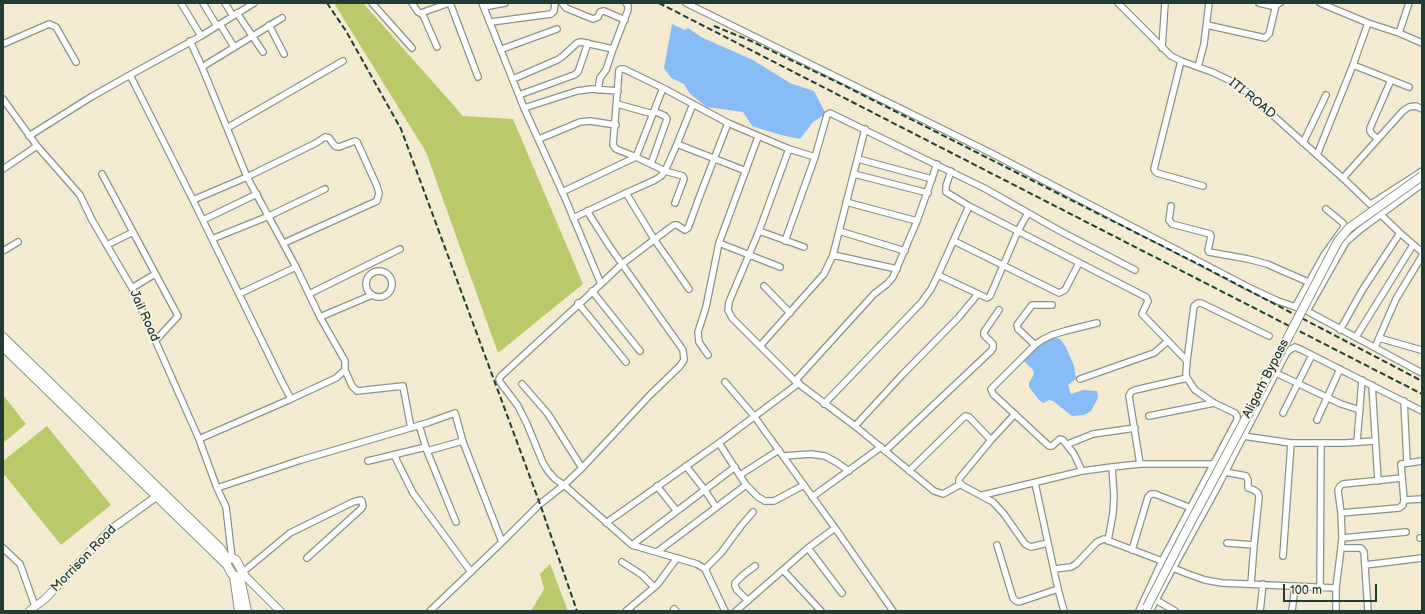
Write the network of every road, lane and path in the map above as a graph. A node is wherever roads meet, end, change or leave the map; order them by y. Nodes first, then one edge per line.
1 (181, 3) edge
2 (225, 3) edge
3 (254, 3) edge
4 (372, 3) edge
5 (412, 3) edge
6 (449, 3) edge
7 (506, 3) edge
8 (555, 3) edge
9 (562, 3) edge
10 (626, 3) edge
11 (686, 3) edge
12 (1118, 3) edge
13 (1165, 3) edge
14 (1209, 3) edge
15 (1259, 3) edge
16 (1320, 3) edge
17 (1409, 3) edge
18 (206, 4) edge
19 (1278, 4) edge
20 (483, 5) edge
21 (1125, 6) edge
22 (421, 13) junction
23 (235, 14) junction
24 (282, 18) dead end
25 (624, 20) junction
26 (491, 22) junction
27 (1368, 23) junction
28 (1207, 24) junction
29 (219, 25) junction
30 (269, 25) junction
31 (557, 29) dead end
32 (1399, 32) junction
33 (201, 36) junction
34 (252, 36) junction
35 (190, 42) junction
36 (588, 43) junction
37 (1422, 43) edge
38 (3, 44) edge
39 (234, 47) junction
40 (437, 47) dead end
41 (412, 48) dead end
42 (1162, 48) junction
43 (502, 49) junction
44 (613, 49) junction
45 (263, 52) dead end
46 (284, 54) dead end
47 (343, 61) dead end
48 (1181, 61) junction
49 (76, 62) dead end
50 (1353, 65) junction
51 (1198, 66) junction
52 (202, 67) junction
53 (130, 75) junction
54 (478, 77) dead end
55 (513, 79) junction
56 (1390, 80) junction
57 (1409, 87) dead end
58 (663, 88) junction
59 (598, 90) junction
60 (618, 91) junction
61 (519, 95) junction
62 (1326, 95) dead end
63 (3, 100) edge
64 (617, 104) junction
65 (692, 104) junction
66 (524, 108) junction
67 (1422, 109) edge
68 (653, 112) junction
69 (728, 123) junction
70 (616, 125) junction
71 (227, 128) junction
72 (865, 129) junction
73 (29, 136) junction
74 (758, 137) junction
75 (539, 139) junction
76 (1378, 139) junction
77 (677, 144) junction
78 (1303, 144) junction
79 (37, 146) junction
80 (789, 149) junction
81 (1317, 155) junction
82 (636, 156) junction
83 (815, 157) junction
84 (715, 158) junction
85 (858, 159) junction
86 (651, 164) junction
87 (937, 164) junction
88 (3, 169) edge
89 (665, 170) junction
90 (746, 171) junction
91 (951, 171) junction
92 (1422, 171) edge
93 (102, 174) dead end
94 (854, 174) junction
95 (1422, 176) edge
96 (247, 177) junction
97 (1343, 178) junction
98 (932, 179) junction
99 (1422, 184) edge
100 (1203, 186) dead end
101 (325, 189) dead end
102 (562, 192) junction
103 (626, 193) junction
104 (928, 193) junction
105 (257, 194) junction
106 (193, 200) junction
107 (846, 202) junction
108 (675, 203) dead end
109 (1371, 204) junction
110 (969, 206) junction
111 (1171, 206) dead end
112 (1326, 209) dead end
113 (587, 211) junction
114 (1028, 212) junction
115 (1380, 214) junction
116 (269, 216) junction
117 (573, 218) junction
118 (203, 220) junction
119 (917, 221) junction
120 (759, 231) junction
121 (839, 231) junction
122 (1018, 231) junction
123 (133, 232) junction
124 (1400, 233) junction
125 (212, 239) junction
126 (654, 239) junction
127 (785, 240) junction
128 (954, 240) junction
129 (18, 242) dead end
130 (284, 243) junction
131 (719, 243) junction
132 (107, 245) junction
133 (1413, 245) junction
134 (804, 247) dead end
135 (400, 249) dead end
136 (3, 251) edge
137 (905, 251) junction
138 (1422, 252) edge
139 (749, 255) junction
140 (833, 255) junction
141 (1422, 256) edge
142 (1079, 263) junction
143 (622, 264) junction
144 (1003, 265) junction
145 (296, 267) junction
146 (780, 268) dead end
147 (897, 269) junction
148 (1134, 270) dead end
149 (155, 274) junction
150 (938, 275) junction
151 (1308, 282) junction
152 (601, 284) junction
153 (764, 286) dead end
154 (132, 288) junction
155 (689, 289) dead end
156 (592, 291) junction
157 (239, 294) junction
158 (309, 294) junction
159 (978, 294) junction
160 (372, 295) junction
161 (578, 303) junction
162 (1052, 305) dead end
163 (1295, 307) junction
164 (999, 310) dead end
165 (1307, 311) junction
166 (790, 313) junction
167 (320, 317) junction
168 (1096, 323) dead end
169 (1340, 330) junction
170 (1269, 336) dead end
171 (3, 337) edge
172 (1356, 337) junction
173 (1379, 338) junction
174 (156, 340) junction
175 (1168, 341) junction
176 (1035, 345) junction
177 (3, 346) edge
178 (760, 346) junction
179 (1375, 347) junction
180 (1421, 350) edge
181 (640, 351) dead end
182 (708, 355) dead end
183 (1312, 355) junction
184 (1187, 361) junction
185 (626, 362) dead end
186 (1340, 369) junction
187 (345, 370) junction
188 (1276, 373) junction
189 (1422, 373) edge
190 (1187, 378) junction
191 (1080, 379) dead end
192 (1362, 380) junction
193 (725, 382) dead end
194 (797, 382) junction
195 (1297, 383) junction
196 (522, 384) dead end
197 (1372, 385) junction
198 (1326, 397) junction
199 (291, 399) junction
200 (1404, 401) junction
201 (1214, 403) junction
202 (824, 404) junction
203 (1360, 410) junction
204 (1422, 411) edge
205 (1283, 413) dead end
206 (1015, 414) junction
207 (754, 416) junction
208 (1149, 416) dead end
209 (1317, 420) dead end
210 (419, 425) junction
211 (855, 426) junction
212 (411, 428) junction
213 (1135, 428) junction
214 (1243, 436) junction
215 (199, 438) junction
216 (991, 440) junction
217 (1375, 441) junction
218 (463, 442) junction
219 (1291, 442) junction
220 (1357, 442) junction
221 (719, 443) junction
222 (1321, 443) junction
223 (1068, 444) junction
224 (426, 449) junction
225 (883, 449) junction
226 (779, 450) junction
227 (394, 455) junction
228 (783, 456) junction
229 (368, 461) dead end
230 (1422, 461) edge
231 (1407, 462) junction
232 (1140, 464) junction
233 (1215, 464) junction
234 (686, 466) junction
235 (734, 467) junction
236 (1112, 467) junction
237 (582, 468) junction
238 (849, 470) junction
239 (909, 471) junction
240 (1082, 471) junction
241 (1225, 472) junction
242 (740, 475) junction
243 (1402, 478) junction
244 (1378, 481) junction
245 (1035, 483) junction
246 (961, 484) junction
247 (564, 485) junction
248 (746, 485) junction
249 (804, 485) junction
250 (657, 486) junction
251 (217, 488) junction
252 (704, 489) junction
253 (159, 495) junction
254 (983, 496) junction
255 (812, 497) junction
256 (1422, 499) edge
257 (1404, 500) junction
258 (716, 508) junction
259 (1191, 508) junction
260 (676, 510) junction
261 (752, 512) dead end
262 (1341, 513) junction
263 (456, 522) dead end
264 (606, 523) junction
265 (835, 528) junction
266 (1406, 532) dead end
267 (1342, 538) junction
268 (1108, 541) junction
269 (502, 542) junction
270 (1048, 543) junction
271 (1227, 543) dead end
272 (997, 544) dead end
273 (632, 545) junction
274 (1254, 545) junction
275 (3, 548) edge
276 (808, 548) junction
277 (1341, 548) junction
278 (1132, 550) junction
279 (657, 552) junction
280 (1283, 556) dead end
281 (307, 558) dead end
282 (677, 558) junction
283 (1422, 558) edge
284 (229, 561) junction
285 (1162, 561) junction
286 (622, 562) dead end
287 (1365, 565) junction
288 (755, 566) dead end
289 (1173, 568) junction
290 (1054, 569) junction
291 (705, 570) junction
292 (783, 570) junction
293 (471, 572) junction
294 (240, 575) junction
295 (1251, 584) junction
296 (1263, 584) junction
297 (1294, 586) junction
298 (654, 587) junction
299 (1320, 588) junction
300 (1336, 588) junction
301 (1058, 589) junction
302 (842, 593) dead end
303 (1156, 600) junction
304 (748, 601) junction
305 (32, 609) edge
306 (1147, 610) edge
307 (239, 611) edge
308 (247, 611) edge
309 (280, 611) edge
310 (430, 611) edge
311 (626, 611) edge
312 (725, 611) edge
313 (736, 611) edge
314 (822, 611) edge
315 (893, 611) edge
316 (1064, 611) edge
317 (1139, 611) edge
318 (1175, 611) edge
319 (1260, 611) edge
320 (1292, 611) edge
321 (1336, 611) edge
322 (1368, 611) edge

1 - 33 street
2 - 23 street
3 - 23 street
4 - 41 street
5 - 22 street
6 - 22 street
6 - 54 street
7 - 20 street
8 - 26 street
9 - 25 street
10 - 25 street
11 - 163 street
12 - 21 street, ITI ROAD
13 - 42 street
14 - 28 street
15 - 19 street
16 - 27 street
17 - 32 street
18 - 29 street
19 - 28 street
20 - 26 street
21 - 42 street, ITI ROAD
22 - 40 street
23 - 29 street
23 - 34 street
24 - 30 street
25 - 44 street
26 - 43 street
27 - 32 street
27 - 50 street
28 - 51 street
29 - 33 street
29 - 39 street
30 - 34 street
30 - 46 street
31 - 43 street
32 - 37 street
33 - 35 street
34 - 39 street
34 - 45 street
35 - 52 street
35 - 53 street
36 - 44 street
36 - 55 street
36 - 61 street
38 - 49 street
39 - 52 street
42 - 48 street, ITI ROAD
43 - 55 street
44 - 59 street
47 - 71 street
48 - 51 street, ITI ROAD
48 - 100 street
50 - 56 street
50 - 81 street
51 - 78 street, ITI ROAD
52 - 71 street
53 - 73 street
53 - 106 street
55 - 61 street
56 - 57 street
56 - 76 street
58 - 60 street
58 - 65 street
58 - 68 street
59 - 60 street
59 - 66 street
60 - 64 street
61 - 66 street
62 - 78 street
63 - 73 street, Jail Road
64 - 68 street
64 - 70 street
65 - 69 street
65 - 77 street
66 - 75 street
67 - 76 street
68 - 82 street
68 - 86 street
69 - 74 street
69 - 84 street
70 - 75 street
70 - 82 street
71 - 96 street
72 - 83 street
72 - 85 street
72 - 87 street
73 - 79 street, Jail Road
74 - 80 street
74 - 90 street
75 - 102 street
76 - 97 street
77 - 84 street
77 - 89 street
78 - 81 street, ITI ROAD
79 - 88 street
79 - 132 street, Jail Road
80 - 83 street
80 - 120 street
81 - 97 street, ITI ROAD
82 - 86 street
82 - 102 street
83 - 127 street
84 - 90 street
84 - 126 street
85 - 94 street
85 - 98 street
86 - 89 street
87 - 91 street
87 - 98 street
89 - 103 street
89 - 108 street
90 - 131 street
91 - 110 street
91 - 114 street
92 - 109 street
93 - 123 street
94 - 104 street
94 - 107 street
95 - 306 main road, Aligarh Bypass, bridge
96 - 105 street
96 - 106 street
96 - 130 street
97 - 109 street, ITI ROAD
98 - 104 street
99 - 115 street
101 - 116 street
102 - 117 street
103 - 113 street
103 - 126 street
104 - 119 street
105 - 116 street
105 - 118 street
106 - 118 street
107 - 119 street
107 - 121 street
109 - 115 street, ITI ROAD
110 - 122 street
110 - 128 street
111 - 151 street
112 - 151 street
113 - 117 street
113 - 143 street
114 - 122 street
114 - 148 street
115 - 124 street, ITI ROAD
115 - 165 street
116 - 125 street
116 - 130 street
117 - 152 street
118 - 125 street
119 - 137 street
120 - 127 street
120 - 139 street
121 - 137 street
121 - 140 street
122 - 142 street
122 - 144 street
123 - 132 street
123 - 149 street
124 - 133 street, ITI ROAD
124 - 169 street
125 - 157 street
126 - 143 street
126 - 155 street
127 - 134 street
128 - 144 street
128 - 150 street
129 - 136 street
130 - 145 street
131 - 139 street
131 - 182 street
132 - 154 street, Jail Road
133 - 138 street, ITI ROAD
133 - 172 street
135 - 158 street
137 - 147 street
139 - 146 street
139 - 178 street
140 - 147 street
140 - 166 street
141 - 173 street
142 - 144 street
142 - 175 street
143 - 152 street
143 - 237 street
144 - 159 street
145 - 157 street
145 - 158 street
147 - 194 street
149 - 154 street
149 - 174 street
150 - 159 street
150 - 202 street
151 - 163 street
152 - 156 street
153 - 166 street
154 - 174 street, Jail Road
156 - 161 street
156 - 181 street
157 - 199 street
158 - 167 street
159 - 211 street
160 - 160 street
160 - 167 street
161 - 185 street
161 - 247 street
162 - 176 street
163 - 165 street
164 - 225 street
165 - 169 street
166 - 178 street
167 - 187 street
168 - 176 street
169 - 172 street
170 - 184 street
171 - 253 main road
172 - 179 street
173 - 179 street
173 - 180 street
174 - 215 street, Jail Road
175 - 184 street
175 - 191 street
176 - 206 street
177 - 253 main road
178 - 194 street
179 - 189 street
183 - 186 street
183 - 188 street
183 - 195 street
184 - 190 street
186 - 192 street
186 - 198 street
187 - 199 street
187 - 212 street
188 - 195 street
188 - 214 street
190 - 201 street
190 - 213 street
192 - 197 street
192 - 203 street
193 - 207 street
194 - 202 street
194 - 207 street
195 - 198 street
195 - 205 street
196 - 237 street
197 - 200 street
197 - 217 street
198 - 203 street
198 - 209 street
199 - 215 street
200 - 204 street
200 - 231 street
201 - 208 street
201 - 233 street
202 - 211 street
203 - 220 street
206 - 216 street
206 - 223 street
207 - 221 street
207 - 226 street
210 - 212 street
210 - 218 street
210 - 224 street
211 - 225 street
212 - 251 street
213 - 223 street
213 - 232 street
214 - 219 street
214 - 241 street
215 - 251 street, Jail Road
216 - 239 street
216 - 246 street
217 - 220 street
217 - 244 street
218 - 224 street
218 - 269 street
219 - 222 street
219 - 280 street
220 - 222 street
221 - 234 street
221 - 235 street
222 - 299 street
223 - 240 street
224 - 227 street
224 - 263 street
225 - 238 street
225 - 239 street
226 - 228 street
226 - 242 street
227 - 229 street
227 - 293 street
228 - 238 street
228 - 249 street
230 - 231 street
231 - 243 street
232 - 233 street
232 - 236 street
233 - 259 street
234 - 250 street
234 - 252 street
235 - 242 street
235 - 252 street
236 - 240 street
236 - 268 street
237 - 247 street
238 - 255 street
239 - 246 street
240 - 245 street
241 - 274 street
241 - 289 street
242 - 248 street
243 - 244 street
243 - 257 street
244 - 262 street
245 - 254 street
245 - 270 street
246 - 254 street
247 - 264 street
247 - 269 street
248 - 249 street
248 - 258 street
249 - 255 street
250 - 260 street
250 - 264 street
251 - 284 street, Jail Road
252 - 258 street
252 - 260 street
253 - 284 main road
253 - 305 street, Morrison Road
254 - 270 street
255 - 265 street
256 - 257 street
257 - 262 street
258 - 279 street
259 - 278 street
259 - 285 street
260 - 273 street
261 - 291 street
262 - 267 street
264 - 273 street
265 - 276 street
265 - 315 street
266 - 267 street
267 - 277 street
268 - 278 street
268 - 290 street
269 - 293 street
270 - 290 street
271 - 274 street
272 - 301 street
273 - 279 street
274 - 295 street
275 - 305 street
276 - 292 street
276 - 302 street
277 - 287 street
277 - 300 street
278 - 285 street
279 - 282 street
281 - 294 street
282 - 291 street
282 - 298 street
283 - 287 street
284 - 294 main road
285 - 317 street
286 - 298 street
287 - 322 street
288 - 304 street
289 - 295 street
289 - 303 street
290 - 301 street
291 - 312 street
292 - 304 street
292 - 314 street
293 - 310 street
294 - 307 main road
294 - 308 main road
294 - 309 street
295 - 296 street
296 - 297 street
296 - 319 street
297 - 299 street
297 - 320 street
298 - 311 street
299 - 300 street
300 - 321 street
301 - 316 street
303 - 306 street
303 - 318 street
304 - 313 street

